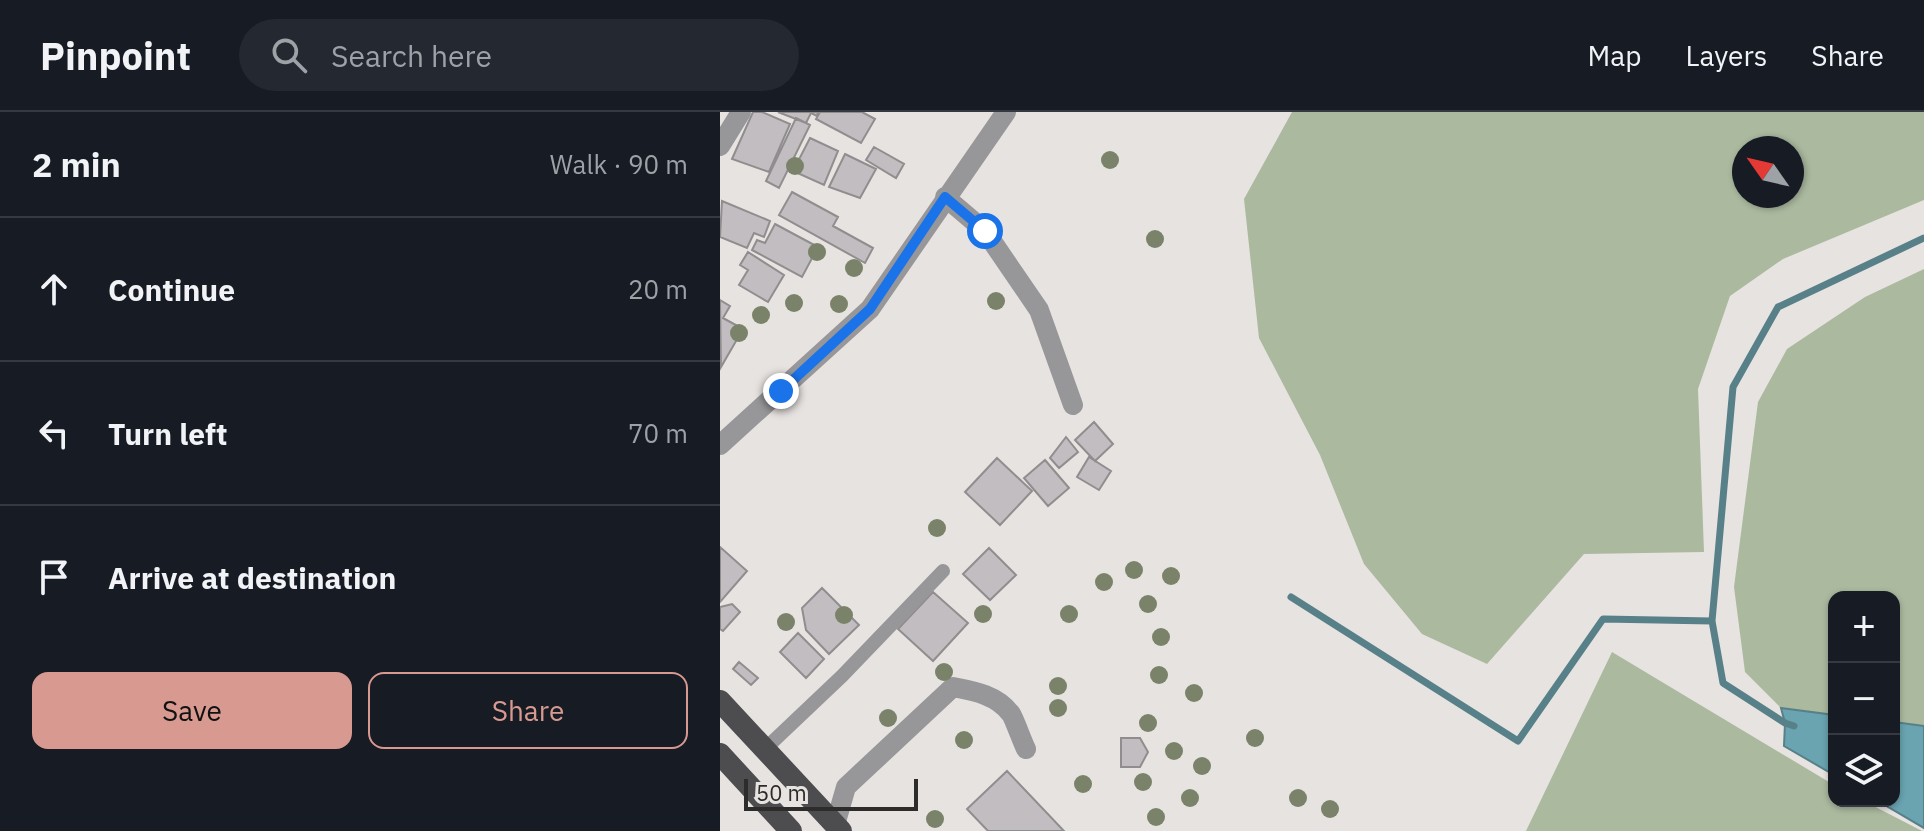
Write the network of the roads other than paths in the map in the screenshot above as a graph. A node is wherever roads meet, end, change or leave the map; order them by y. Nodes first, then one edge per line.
1 (741, 112) edge
2 (1006, 112) edge
3 (720, 146) edge
4 (945, 197) junction
5 (1073, 405) dead end
6 (720, 445) edge
7 (943, 571) dead end
8 (720, 701) edge
9 (765, 749) junction
10 (1026, 749) dead end
11 (720, 754) edge
12 (838, 828) edge
13 (791, 831) edge

1 - 3 street
2 - 4 street
4 - 5 street
4 - 6 street
7 - 9 lane
8 - 9 highway
9 - 12 highway
10 - 12 street
11 - 13 highway

